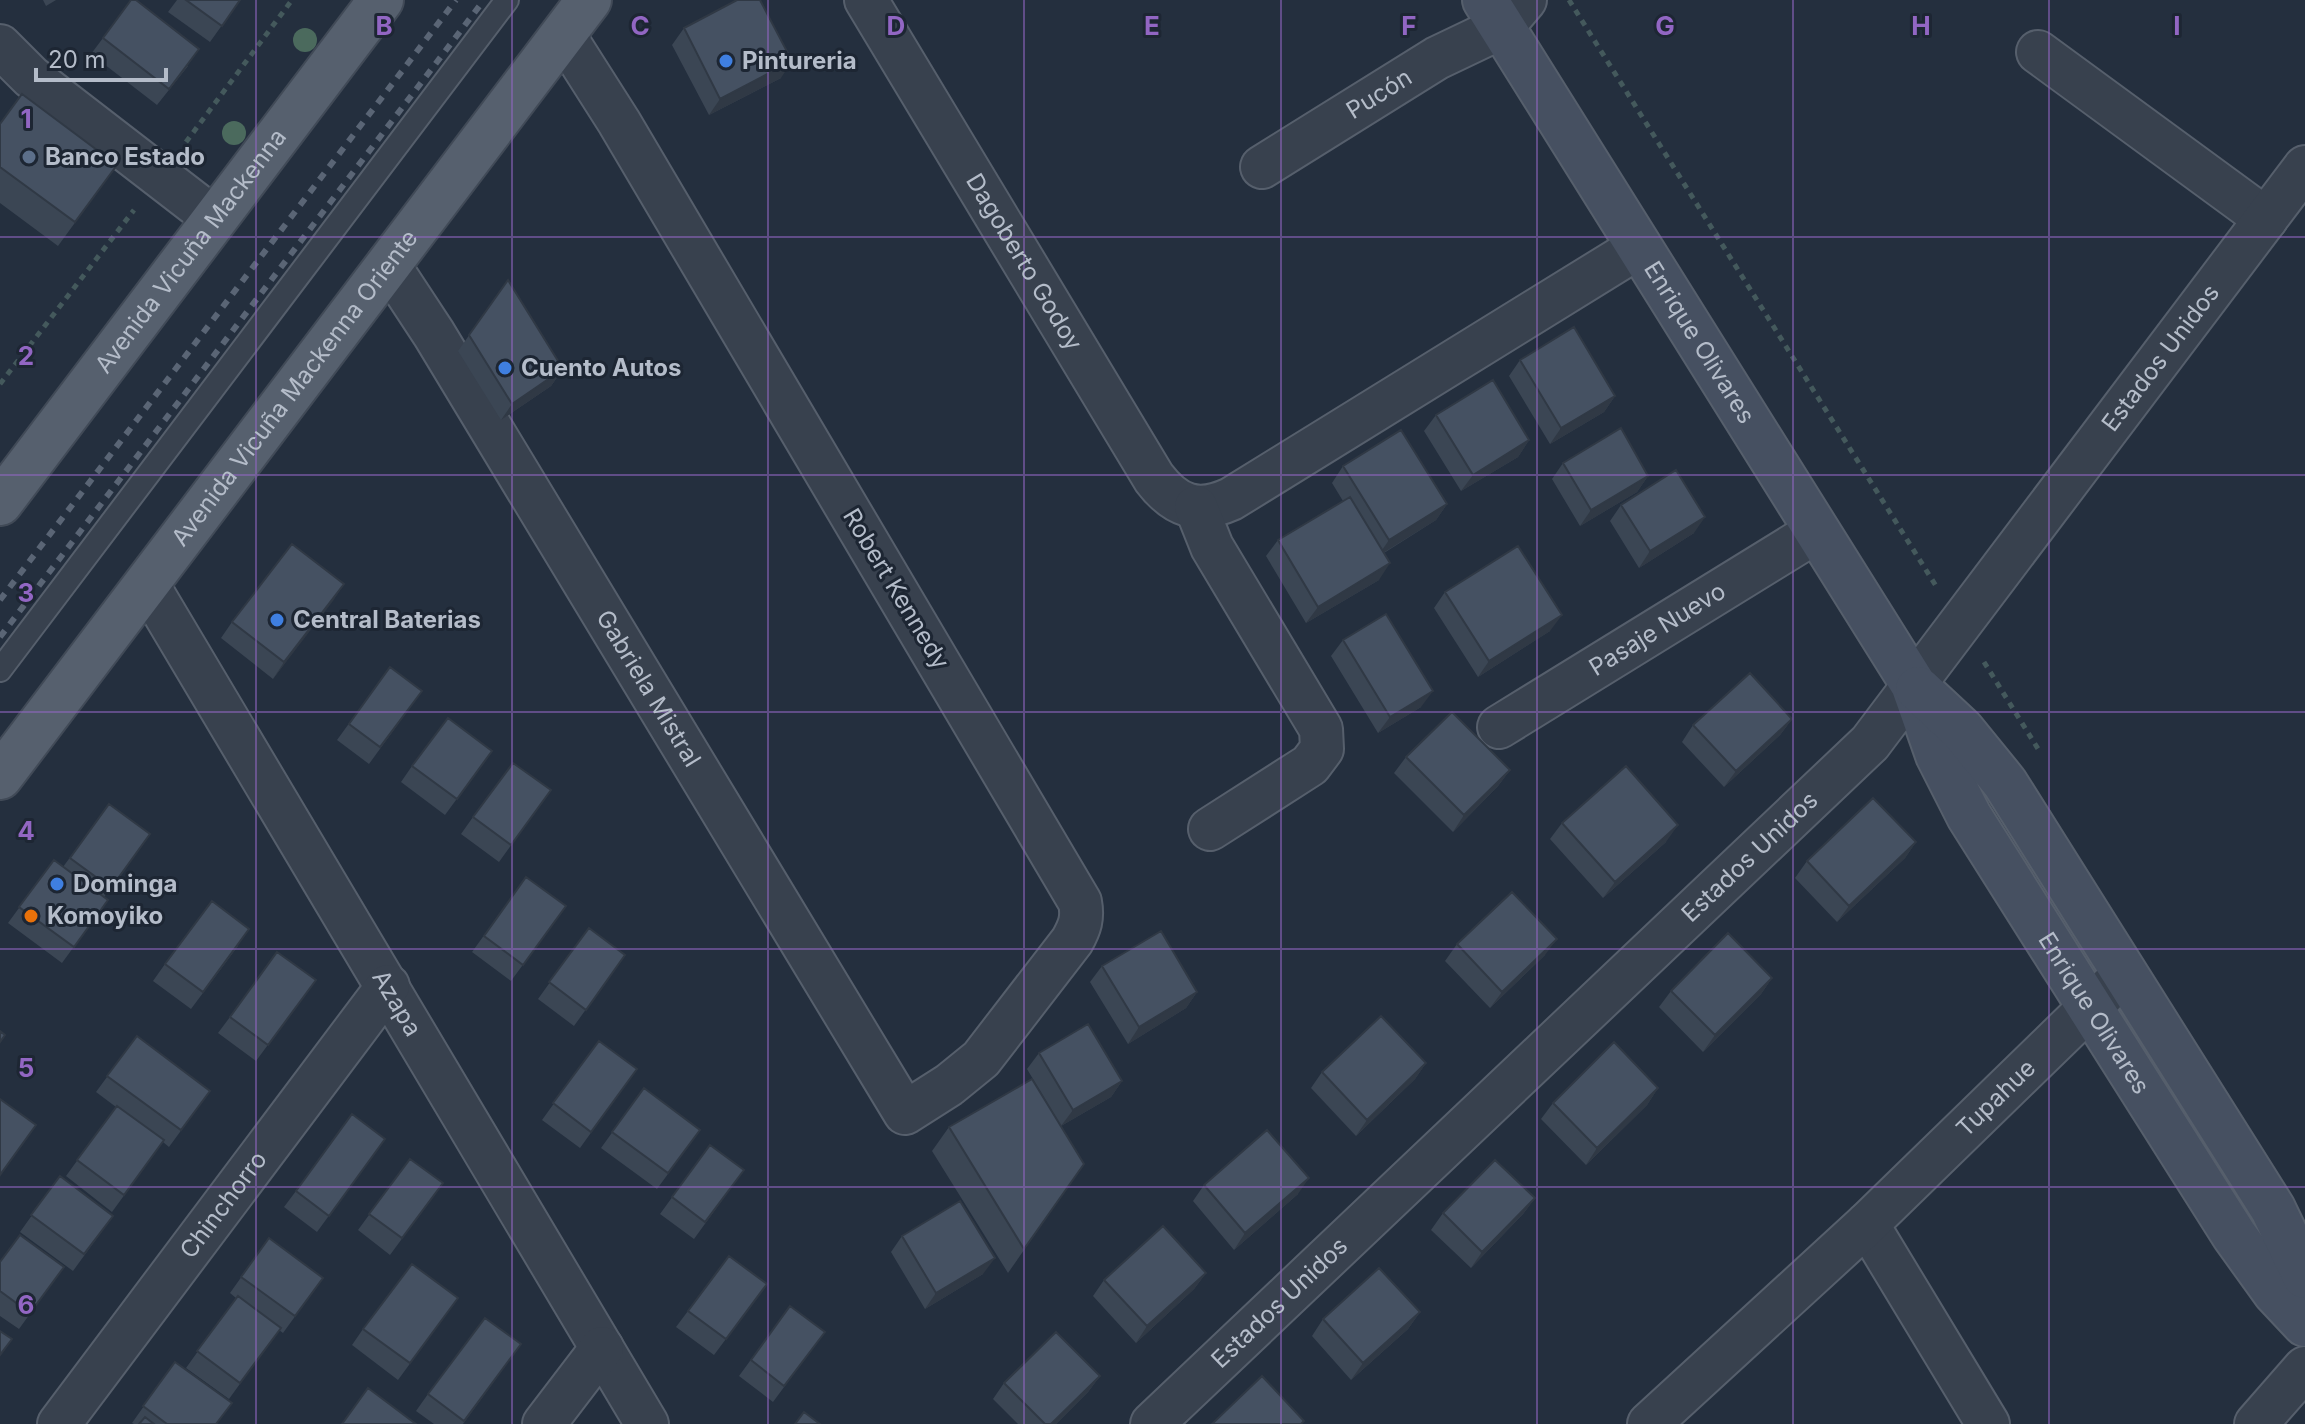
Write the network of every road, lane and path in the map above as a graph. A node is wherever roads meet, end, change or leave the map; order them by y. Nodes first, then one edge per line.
1 (381, 0) edge
2 (507, 0) edge
3 (866, 0) edge
4 (1504, 9) edge
5 (576, 17) edge
6 (0, 46) edge
7 (2038, 52) dead end
8 (1262, 167) dead end
9 (2305, 167) edge
10 (215, 219) junction
11 (2266, 219) junction
12 (1639, 247) junction
13 (388, 264) junction
14 (0, 503) edge
15 (1196, 507) junction
16 (1817, 531) junction
17 (147, 584) junction
18 (0, 670) edge
19 (1913, 684) junction
20 (1499, 727) dead end
21 (0, 777) edge
22 (1210, 829) dead end
23 (2125, 973) junction
24 (388, 986) junction
25 (2090, 1007) junction
26 (905, 1113) joint
27 (1867, 1224) junction
28 (2305, 1276) edge
29 (2305, 1324) edge
30 (602, 1348) junction
31 (2305, 1368) edge
32 (1668, 1417) edge
33 (59, 1424) edge
34 (544, 1424) edge
35 (647, 1424) edge
36 (1152, 1424) edge
37 (1988, 1424) edge
38 (2256, 1424) edge

1 - 10 main road, Avenida Vicuña Mackenna
2 - 18 lane
3 - 15 street, Dagoberto Godoy
4 - 8 street, Pucón
4 - 12 main road, Enrique Olivares
5 - 13 main road, Avenida Vicuña Mackenna Oriente
5 - 26 street, Robert Kennedy
6 - 10 street
7 - 11 street
9 - 11 street, Estados Unidos
10 - 14 main road, Avenida Vicuña Mackenna
11 - 19 street, Estados Unidos
12 - 15 street
12 - 16 main road, Enrique Olivares
13 - 17 main road, Avenida Vicuña Mackenna Oriente
13 - 26 street, Gabriela Mistral
15 - 22 street
16 - 19 main road, Enrique Olivares
16 - 20 street, Pasaje Nuevo
17 - 21 main road, Avenida Vicuña Mackenna Oriente
17 - 24 street, Azapa
19 - 23 main road, Enrique Olivares
19 - 25 main road, Enrique Olivares
19 - 36 street, Estados Unidos
23 - 25 street, Tupahue
23 - 28 main road, Enrique Olivares
24 - 30 street, Azapa
24 - 33 street, Chinchorro
25 - 27 street, Tupahue
25 - 29 main road, Enrique Olivares
27 - 32 street, Tupahue
27 - 37 street
30 - 34 street
30 - 35 street, Azapa
31 - 38 street

